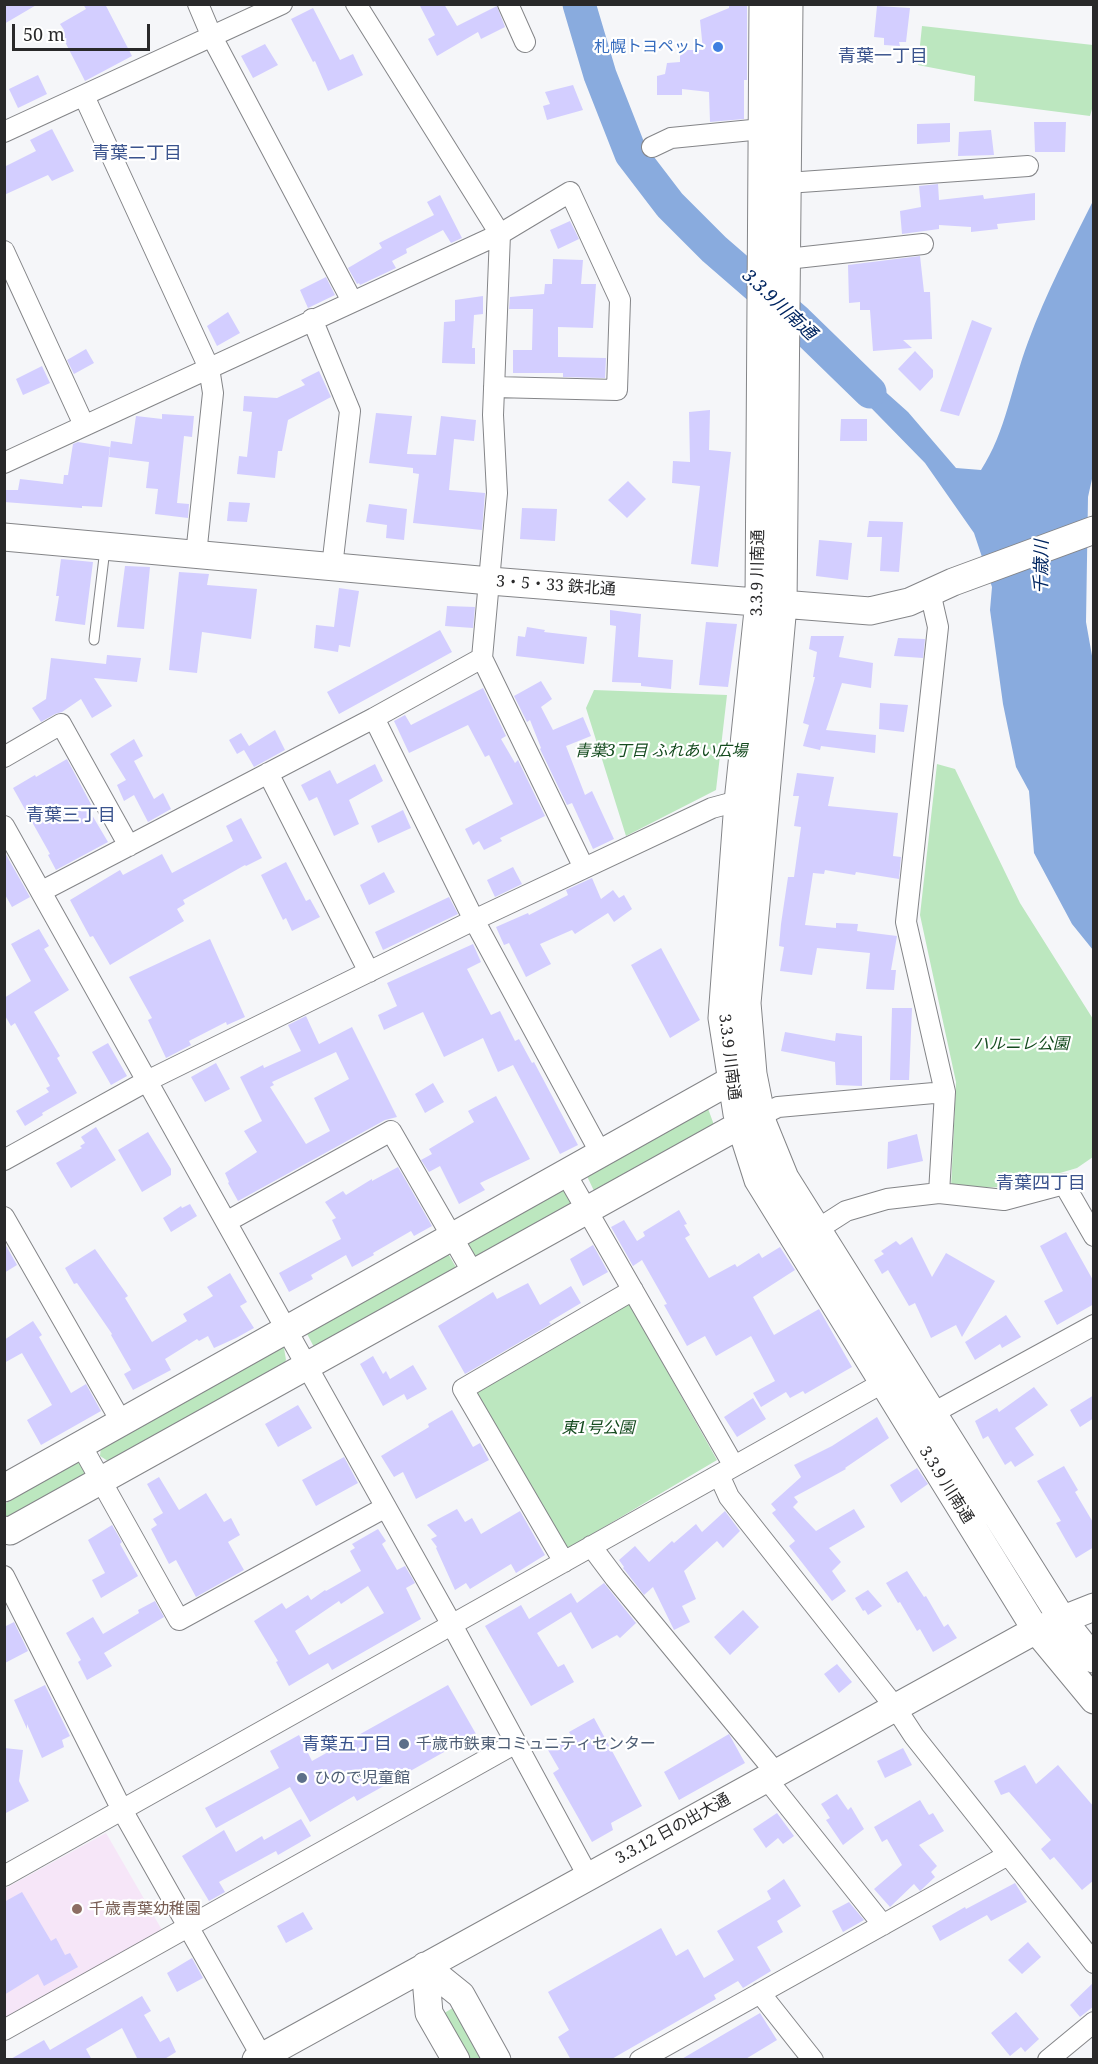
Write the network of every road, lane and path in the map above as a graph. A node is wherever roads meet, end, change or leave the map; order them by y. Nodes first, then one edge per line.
1 (198, 4) edge
2 (282, 4) edge
3 (356, 4) edge
4 (508, 4) edge
5 (763, 4) edge
6 (789, 4) edge
7 (212, 37) junction
8 (525, 42) dead end
9 (84, 96) junction
10 (762, 129) junction
11 (4, 132) edge
12 (652, 147) dead end
13 (1028, 166) dead end
14 (787, 183) junction
15 (500, 234) junction
16 (923, 244) dead end
17 (4, 251) edge
18 (787, 259) junction
19 (352, 301) junction
20 (312, 319) junction
21 (209, 368) junction
22 (494, 387) junction
23 (84, 425) junction
24 (4, 463) edge
25 (1094, 530) edge
26 (4, 537) edge
27 (105, 546) junction
28 (196, 555) junction
29 (332, 567) junction
30 (490, 581) junction
31 (942, 587) junction
32 (771, 603) junction
33 (94, 640) dead end
34 (482, 658) junction
35 (374, 718) junction
36 (4, 757) edge
37 (268, 773) junction
38 (766, 792) junction
39 (738, 802) junction
40 (4, 826) edge
41 (129, 846) junction
42 (584, 868) junction
43 (42, 891) junction
44 (474, 920) junction
45 (369, 972) junction
46 (742, 1078) junction
47 (147, 1081) junction
48 (945, 1092) junction
49 (751, 1120) junction
50 (601, 1154) junction
51 (4, 1160) edge
52 (566, 1174) junction
53 (939, 1193) junction
54 (587, 1210) junction
55 (4, 1217) edge
56 (226, 1222) junction
57 (807, 1236) junction
58 (1094, 1236) edge
59 (452, 1238) junction
60 (473, 1273) junction
61 (633, 1290) junction
62 (1094, 1325) edge
63 (288, 1331) junction
64 (308, 1365) junction
65 (894, 1376) junction
66 (921, 1420) junction
67 (122, 1423) junction
68 (81, 1445) junction
69 (726, 1470) junction
70 (101, 1480) junction
71 (4, 1488) edge
72 (387, 1507) junction
73 (4, 1530) edge
74 (591, 1546) junction
75 (564, 1562) junction
76 (4, 1576) edge
77 (1094, 1607) edge
78 (1062, 1619) junction
79 (452, 1625) junction
80 (1036, 1630) junction
81 (1094, 1659) edge
82 (1094, 1700) edge
83 (895, 1707) junction
84 (516, 1743) junction
85 (771, 1776) junction
86 (122, 1810) junction
87 (1008, 1856) junction
88 (4, 1876) edge
89 (588, 1876) junction
90 (883, 1925) junction
91 (188, 1926) junction
92 (1094, 1963) edge
93 (425, 1966) junction
94 (760, 1993) junction
95 (1094, 2022) edge
96 (4, 2030) edge
97 (665, 2054) edge
98 (259, 2058) edge
99 (456, 2060) edge
100 (497, 2060) edge
101 (640, 2060) edge
102 (813, 2060) edge
103 (1048, 2060) edge

1 - 7 street
2 - 7 street
3 - 15 street
4 - 8 street
5 - 10 street
6 - 14 street
7 - 9 street
7 - 19 street
9 - 11 street
9 - 21 street
10 - 12 street
10 - 32 street, 3.3.9 川南通
13 - 14 street
14 - 18 street
15 - 19 street
15 - 22 street
15 - 22 street
16 - 18 street
17 - 23 street
18 - 32 street, 3.3.9 川南通
19 - 20 street
20 - 21 street
20 - 29 street
21 - 23 street
21 - 28 street
22 - 30 street
23 - 24 street
25 - 31 street, 3・5・33 鉄北通
26 - 27 street, 3・5・33 鉄北通
27 - 28 street, 3・5・33 鉄北通
27 - 33 lane
28 - 29 street, 3・5・33 鉄北通
29 - 30 street, 3・5・33 鉄北通
30 - 32 street, 3・5・33 鉄北通
30 - 34 street
31 - 32 street, 3・5・33 鉄北通
31 - 48 street
32 - 38 street, 3.3.9 川南通
32 - 39 street, 3.3.9 川南通
34 - 35 street
34 - 42 street
35 - 37 street
35 - 44 street
36 - 41 street
37 - 41 street
37 - 45 street
38 - 39 street
38 - 46 street, 3.3.9 川南通
39 - 42 street
39 - 46 street, 3.3.9 川南通
40 - 43 street
41 - 43 street
42 - 44 street
43 - 47 street
44 - 45 street
44 - 50 street
45 - 47 street
46 - 49 street, 3.3.9 川南通
46 - 50 street
47 - 51 street
47 - 56 street
48 - 49 street
48 - 53 street
49 - 54 street
49 - 57 street, 3.3.9 川南通
50 - 52 street
52 - 54 street
52 - 59 street
53 - 57 street
53 - 58 street
54 - 60 street
54 - 61 street
55 - 67 street
56 - 59 street
56 - 63 street
57 - 65 street, 3.3.9 川南通
59 - 60 street
59 - 63 street
60 - 64 street
61 - 69 street
61 - 75 street
62 - 66 street
63 - 64 street
63 - 67 street
64 - 70 street
64 - 72 street
65 - 66 street, 3.3.9 川南通
65 - 69 street
66 - 78 street, 3.3.9 川南通
66 - 80 street, 3.3.9 川南通
67 - 68 street
68 - 70 street
68 - 71 street
69 - 74 street
69 - 83 street
70 - 72 street
70 - 73 street
72 - 79 street
74 - 75 street
74 - 85 street
75 - 79 street
76 - 86 street
77 - 78 street, 3.3.12 日の出大通
78 - 80 street, 3.3.12 日の出大通
78 - 81 street, 3.3.9 川南通
79 - 84 street
79 - 86 street
80 - 82 street, 3.3.9 川南通
80 - 83 street, 3.3.12 日の出大通
83 - 85 street, 3.3.12 日の出大通
83 - 87 street
84 - 89 street
84 - 91 street
85 - 89 street, 3.3.12 日の出大通
85 - 90 street
86 - 88 street
86 - 91 street
87 - 90 street
87 - 92 street
89 - 93 street, 3.3.12 日の出大通
90 - 94 street
91 - 96 street
91 - 98 street
93 - 98 street, 3.3.12 日の出大通
93 - 99 street
93 - 100 street
94 - 97 street
94 - 102 street
95 - 103 street
97 - 101 street

